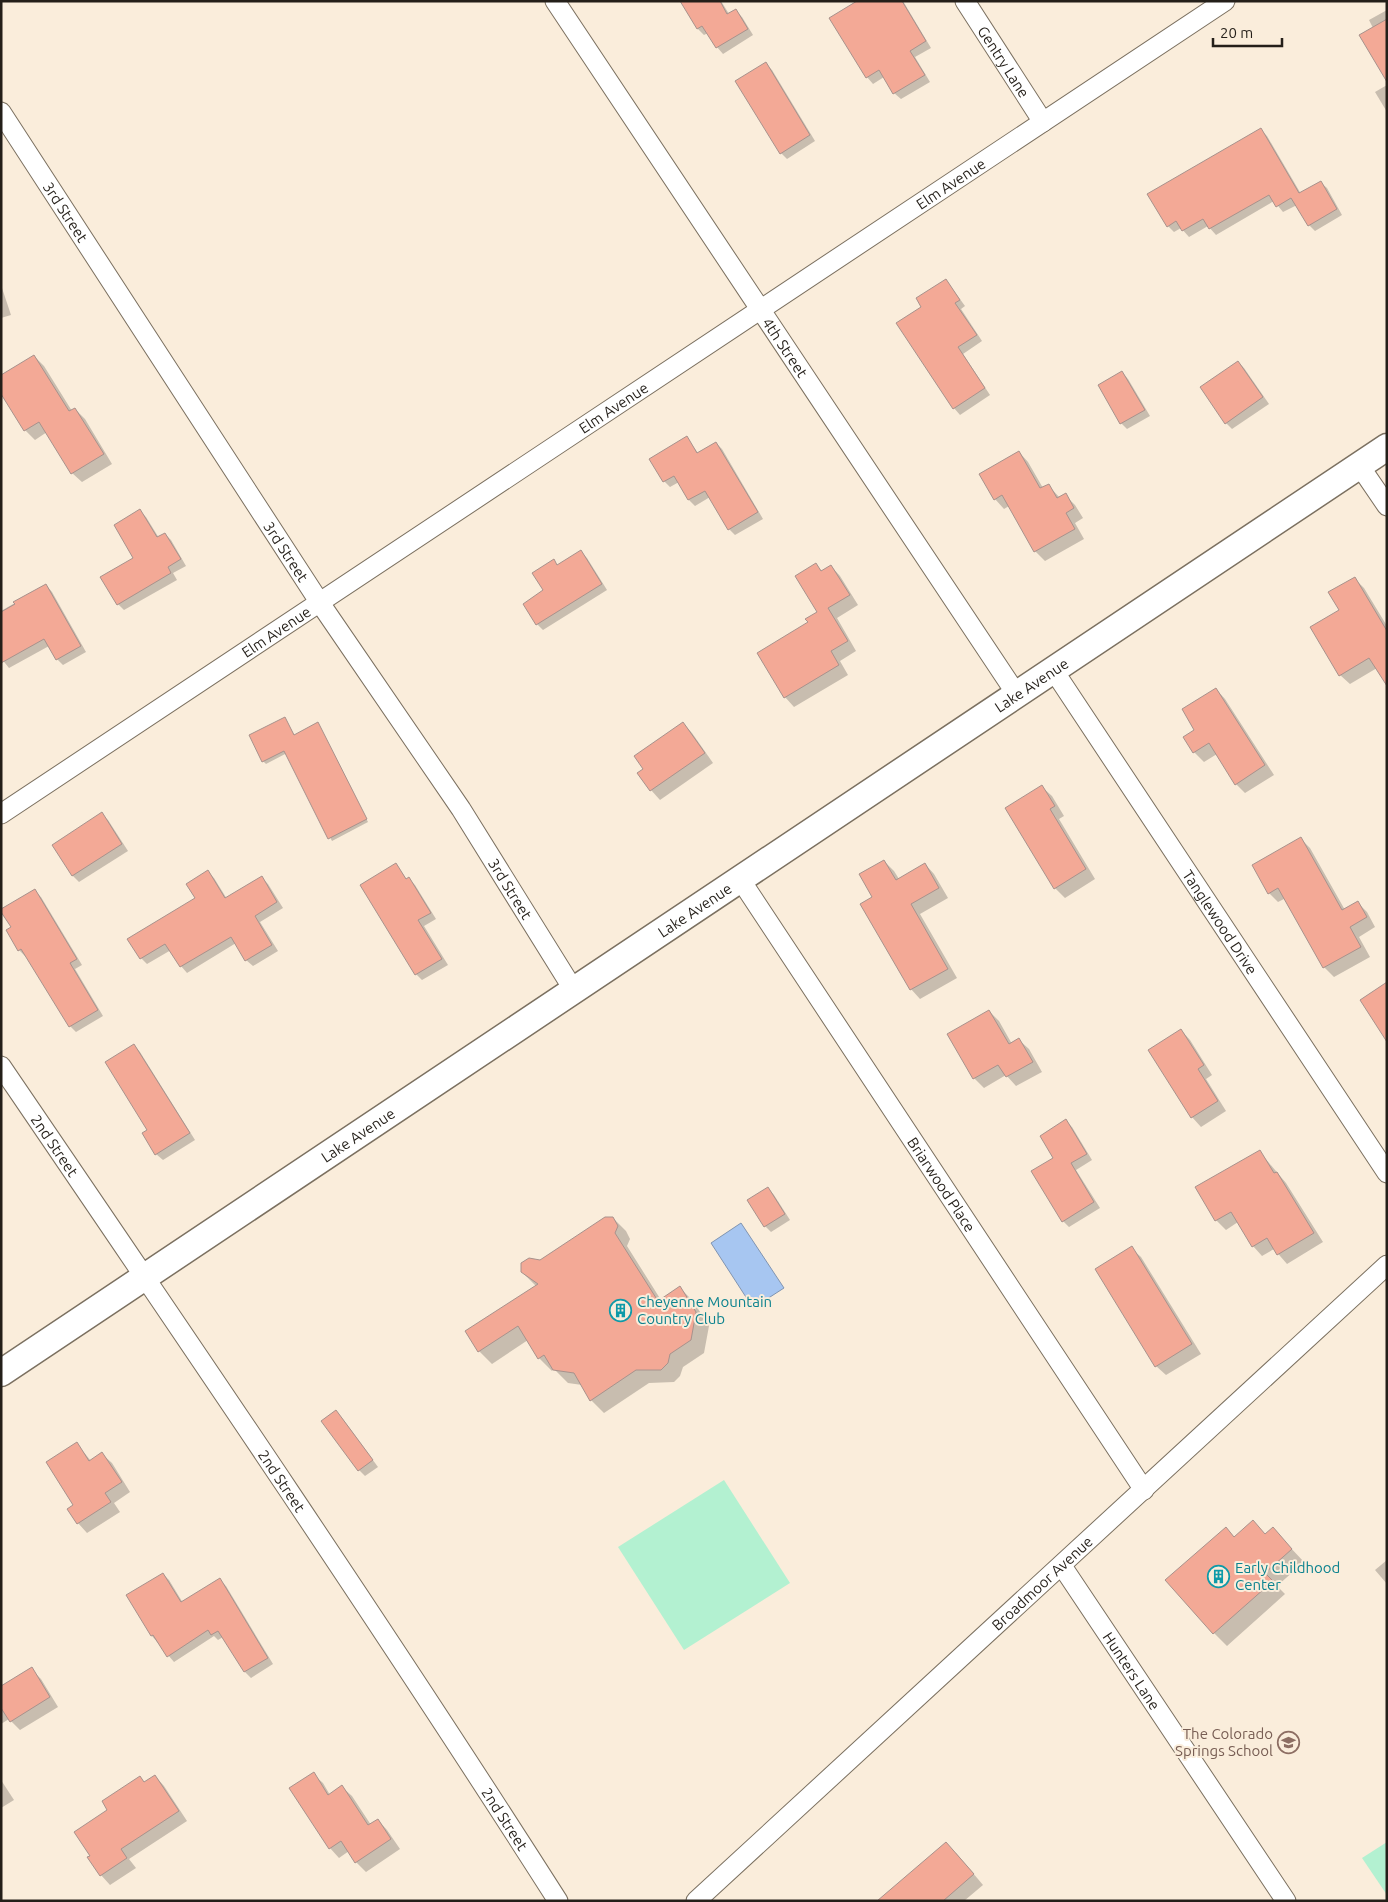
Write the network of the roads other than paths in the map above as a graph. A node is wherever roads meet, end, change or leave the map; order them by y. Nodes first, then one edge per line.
1 (555, 1) edge
2 (965, 1) edge
3 (1225, 1) edge
4 (1, 112) edge
5 (1043, 122) junction
6 (761, 310) junction
7 (1387, 447) edge
8 (1359, 466) junction
9 (1387, 506) edge
10 (320, 602) junction
11 (1054, 671) junction
12 (1017, 695) junction
13 (1, 814) edge
14 (740, 879) junction
15 (573, 990) junction
16 (1, 1066) edge
17 (1387, 1173) edge
18 (1387, 1265) edge
19 (145, 1278) junction
20 (1, 1373) edge
21 (1144, 1490) junction
22 (1062, 1566) junction
23 (558, 1901) edge
24 (696, 1901) edge
25 (1286, 1901) edge

1 - 6 street, 4th Street
2 - 5 street, Gentry Lane
3 - 5 street, Elm Avenue
4 - 10 street, 3rd Street
5 - 6 street, Elm Avenue
6 - 10 street, Elm Avenue
6 - 12 street, 4th Street
7 - 8 main road, Lake Avenue
8 - 9 street
8 - 11 main road, Lake Avenue
10 - 13 street, Elm Avenue
10 - 15 street, 3rd Street
11 - 12 main road, Lake Avenue
11 - 17 street, Tanglewood Drive
12 - 14 main road, Lake Avenue
14 - 15 main road, Lake Avenue
14 - 21 street, Briarwood Place
15 - 19 main road, Lake Avenue
16 - 19 street, 2nd Street
18 - 21 street, Broadmoor Avenue
19 - 20 main road, Lake Avenue
19 - 23 street, 2nd Street
21 - 22 street, Broadmoor Avenue
22 - 24 street, Broadmoor Avenue
22 - 25 street, Hunters Lane

